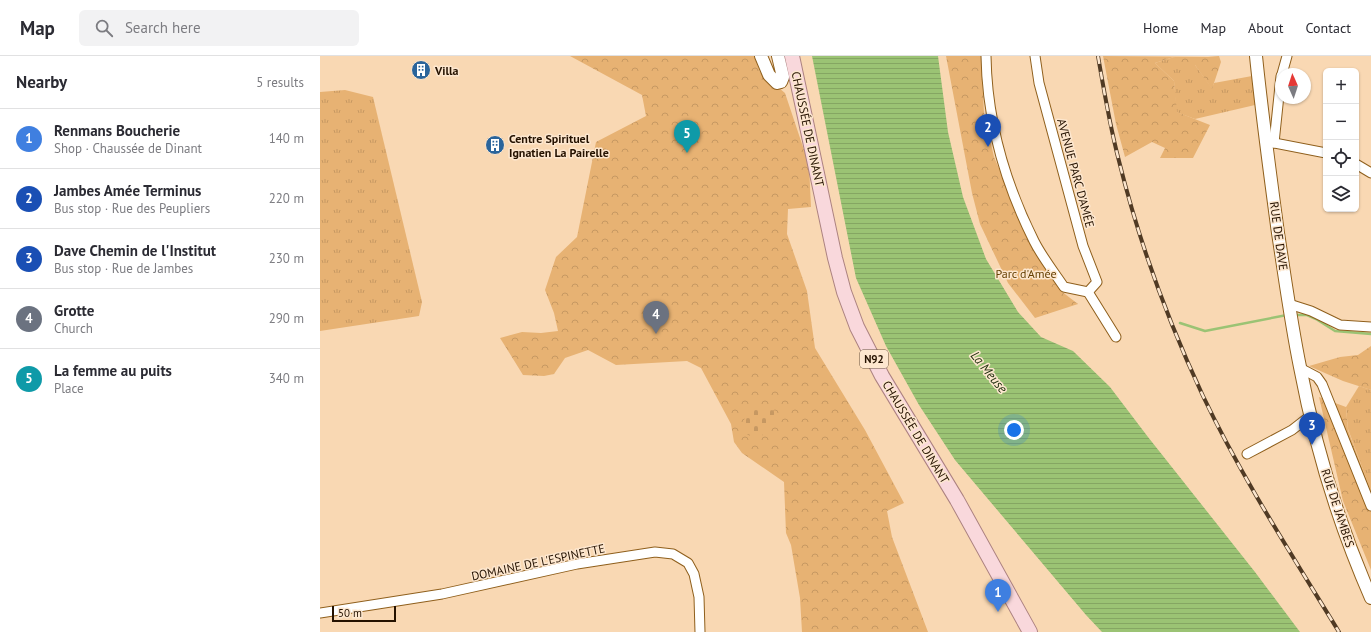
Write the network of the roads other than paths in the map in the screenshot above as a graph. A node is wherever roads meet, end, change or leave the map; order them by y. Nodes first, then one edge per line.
1 (762, 56) edge
2 (778, 56) edge
3 (792, 56) edge
4 (986, 56) edge
5 (1035, 56) edge
6 (1256, 56) edge
7 (1286, 56) edge
8 (1283, 68) edge
9 (1276, 104) edge
10 (1270, 142) junction
11 (1323, 152) edge
12 (1359, 166) edge
13 (1371, 173) edge
14 (1088, 292) junction
15 (1289, 304) junction
16 (1371, 327) edge
17 (1116, 337) dead end
18 (1300, 368) junction
19 (1310, 416) junction
20 (1247, 454) dead end
21 (1371, 506) edge
22 (1371, 598) edge
23 (320, 613) edge
24 (700, 632) edge
25 (1030, 632) edge

1 - 2 main road
3 - 25 main road, CHAUSSÉE DE DINANT / N92
4 - 14 street
5 - 14 street, AVENUE PARC D'AMÉE
6 - 10 main road, RUE DE DAVE
7 - 8 street
9 - 10 street
10 - 11 street
10 - 15 main road, RUE DE DAVE
12 - 13 street
14 - 17 street
15 - 16 street
15 - 18 main road, RUE DE DAVE
18 - 19 main road, RUE DE DAVE
18 - 21 street
19 - 20 street
19 - 22 main road, RUE DE JAMBES
23 - 24 street, DOMAINE DE L'ESPINETTE

